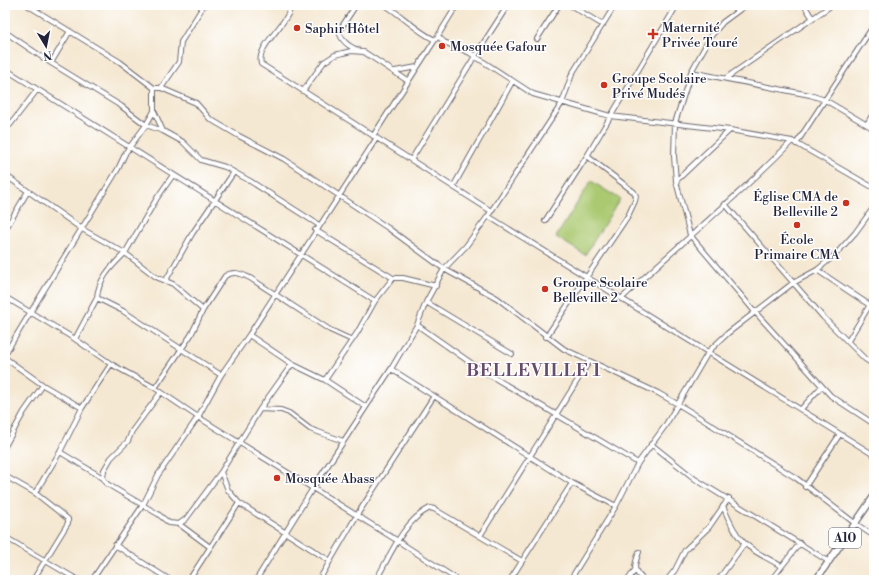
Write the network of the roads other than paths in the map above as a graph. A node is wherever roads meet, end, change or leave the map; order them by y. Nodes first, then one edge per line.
1 (27, 5) edge
2 (204, 5) edge
3 (291, 5) edge
4 (356, 5) edge
5 (385, 5) edge
6 (457, 5) edge
7 (508, 5) edge
8 (559, 5) edge
9 (570, 5) edge
10 (615, 5) edge
11 (677, 5) edge
12 (746, 5) edge
13 (804, 5) edge
14 (832, 5) edge
15 (813, 19) junction
16 (602, 25) junction
17 (874, 25) edge
18 (70, 31) junction
19 (5, 32) edge
20 (437, 38) junction
21 (537, 39) dead end
22 (364, 52) junction
23 (475, 56) junction
24 (51, 63) junction
25 (417, 67) junction
26 (5, 69) edge
27 (395, 71) junction
28 (691, 72) junction
29 (726, 78) junction
30 (408, 81) junction
31 (512, 82) junction
32 (154, 88) junction
33 (161, 88) junction
34 (37, 90) junction
35 (302, 91) junction
36 (825, 100) junction
37 (562, 103) junction
38 (154, 111) junction
39 (874, 112) edge
40 (610, 116) junction
41 (675, 123) junction
42 (867, 124) junction
43 (5, 126) edge
44 (146, 126) junction
45 (874, 129) edge
46 (730, 130) junction
47 (163, 131) junction
48 (375, 137) junction
49 (792, 141) junction
50 (796, 144) junction
51 (129, 147) junction
52 (587, 156) junction
53 (411, 160) junction
54 (234, 172) junction
55 (5, 175) edge
56 (173, 175) junction
57 (676, 181) junction
58 (453, 187) junction
59 (874, 188) edge
60 (28, 190) junction
61 (340, 195) junction
62 (214, 200) junction
63 (725, 204) junction
64 (874, 207) edge
65 (491, 211) junction
66 (488, 216) junction
67 (545, 221) dead end
68 (319, 225) junction
69 (82, 229) junction
70 (5, 230) edge
71 (316, 230) junction
72 (690, 235) junction
73 (125, 253) junction
74 (300, 255) junction
75 (444, 269) junction
76 (817, 270) junction
77 (393, 278) junction
78 (587, 278) junction
79 (166, 280) junction
80 (793, 284) junction
81 (436, 286) junction
82 (274, 295) junction
83 (5, 297) edge
84 (97, 298) junction
85 (874, 298) edge
86 (621, 299) junction
87 (376, 301) junction
88 (426, 302) junction
89 (869, 305) junction
90 (874, 308) edge
91 (202, 310) junction
92 (31, 312) junction
93 (756, 313) junction
94 (417, 325) junction
95 (249, 335) junction
96 (546, 337) junction
97 (75, 339) junction
98 (352, 340) junction
99 (848, 341) junction
100 (181, 348) junction
101 (709, 351) junction
102 (5, 354) edge
103 (512, 354) dead end
104 (5, 358) edge
105 (589, 362) junction
106 (111, 364) junction
107 (292, 364) junction
108 (874, 365) edge
109 (391, 369) junction
110 (221, 375) junction
111 (325, 380) junction
112 (44, 386) junction
113 (822, 386) junction
114 (155, 388) junction
115 (161, 392) junction
116 (434, 396) junction
117 (678, 404) junction
118 (82, 408) junction
119 (366, 408) junction
120 (260, 409) junction
121 (801, 409) junction
122 (557, 414) junction
123 (198, 417) junction
124 (874, 424) edge
125 (840, 434) junction
126 (343, 442) junction
127 (240, 443) junction
128 (651, 444) junction
129 (5, 446) edge
130 (60, 452) junction
131 (874, 454) edge
132 (530, 456) junction
133 (638, 463) junction
134 (221, 472) junction
135 (5, 476) edge
136 (103, 478) junction
137 (572, 483) junction
138 (805, 487) junction
139 (313, 488) junction
140 (35, 493) junction
141 (874, 496) edge
142 (729, 498) junction
143 (239, 503) junction
144 (143, 505) junction
145 (616, 506) junction
146 (723, 506) junction
147 (357, 515) junction
148 (179, 524) junction
149 (856, 524) junction
150 (285, 533) junction
151 (480, 536) junction
152 (874, 536) edge
153 (5, 537) edge
154 (398, 541) junction
155 (800, 543) junction
156 (744, 544) junction
157 (115, 546) junction
158 (210, 547) junction
159 (639, 552) dead end
160 (45, 560) junction
161 (330, 561) junction
162 (522, 561) junction
163 (828, 561) junction
164 (781, 566) junction
165 (635, 570) junction
166 (33, 580) edge
167 (78, 580) edge
168 (92, 580) edge
169 (170, 580) edge
170 (189, 580) edge
171 (256, 580) edge
172 (318, 580) edge
173 (376, 580) edge
174 (458, 580) edge
175 (510, 580) edge
176 (570, 580) edge
177 (628, 580) edge
178 (644, 580) edge
179 (667, 580) edge
180 (718, 580) edge
181 (771, 580) edge
182 (816, 580) edge

1 - 18 street
2 - 33 street
3 - 35 street
4 - 22 street
5 - 20 street
6 - 20 street
7 - 23 street
8 - 21 street
9 - 16 street
10 - 16 street
11 - 40 street
12 - 28 street
13 - 15 street
14 - 15 street
15 - 29 street
16 - 37 street
17 - 36 street
18 - 24 street
18 - 32 street
19 - 24 street
20 - 23 street
20 - 25 street
22 - 27 street
22 - 35 street
23 - 31 street
23 - 53 street
24 - 44 street
25 - 27 street
25 - 30 street
26 - 34 street
27 - 30 street
28 - 29 street
28 - 41 street
29 - 36 street
30 - 48 street
31 - 37 street
31 - 58 street
32 - 33 street
32 - 38 street
33 - 61 street
34 - 43 street
34 - 51 street
35 - 48 street
36 - 42 street
36 - 50 street
37 - 40 street
37 - 65 street
38 - 44 street
38 - 47 street
39 - 42 street
40 - 41 street
40 - 52 street
41 - 46 street
41 - 57 street
42 - 45 street
44 - 47 street
44 - 51 street
46 - 49 street
46 - 57 street
47 - 54 street
48 - 53 street
48 - 61 street
49 - 50 street
49 - 63 street
50 - 59 street
51 - 56 street
51 - 69 street
52 - 67 street
52 - 78 street
53 - 58 street
54 - 62 street
54 - 68 street
55 - 60 street
56 - 62 street
56 - 73 street
57 - 72 street
58 - 65 street
60 - 69 street
60 - 70 street
61 - 68 street
61 - 75 street
62 - 74 street
62 - 79 street
63 - 72 street
63 - 80 street
64 - 76 street
65 - 66 street
66 - 75 street
66 - 78 street
68 - 71 street
69 - 73 street
69 - 92 street
71 - 74 street
71 - 77 street
72 - 86 street
72 - 93 street
73 - 79 street
73 - 84 street
74 - 82 street
74 - 87 street
75 - 81 street
75 - 96 street
76 - 80 street
76 - 89 street
77 - 81 street
77 - 87 street
78 - 86 street
78 - 96 street
79 - 91 street
80 - 93 street
80 - 99 street
81 - 88 street
82 - 91 street
82 - 95 street
82 - 98 street
83 - 92 street
84 - 97 street
84 - 100 street
85 - 89 street
86 - 101 street
87 - 98 street
88 - 94 street
88 - 103 street
89 - 90 street
89 - 99 street
91 - 100 street
92 - 97 street
92 - 102 street
93 - 101 street
93 - 113 street
94 - 109 street
94 - 122 street
95 - 107 street
95 - 110 street
96 - 105 street
97 - 106 street
98 - 111 street
99 - 108 street
100 - 110 street
100 - 114 street
101 - 117 street
101 - 121 street
104 - 112 street
105 - 117 street
105 - 122 street
106 - 114 street
106 - 118 street
107 - 111 street
107 - 120 street
109 - 116 street
109 - 119 street
110 - 123 street
111 - 119 street
112 - 118 street
112 - 129 street
113 - 121 street
113 - 124 street
114 - 115 street
115 - 123 street
115 - 136 street
116 - 132 street
116 - 147 street
117 - 128 street
117 - 138 street
118 - 130 street
119 - 126 street
120 - 126 street
120 - 127 street
121 - 125 street
122 - 132 street
122 - 133 street
123 - 127 street
123 - 144 street
125 - 131 street
125 - 138 street
126 - 139 street
127 - 134 street
127 - 139 street
128 - 133 street
128 - 142 street
130 - 136 street
130 - 140 street
132 - 137 street
132 - 151 street
133 - 145 street
134 - 143 street
134 - 148 street
135 - 140 street
136 - 144 street
137 - 145 street
137 - 162 street
138 - 149 street
139 - 147 street
139 - 150 street
140 - 160 street
141 - 149 main road, A10
142 - 146 street
142 - 155 street
143 - 150 street
143 - 158 street
144 - 148 street
144 - 157 street
145 - 176 street
146 - 156 street
146 - 179 street
147 - 154 street
147 - 161 street
148 - 158 street
149 - 152 street
149 - 163 main road, A10
150 - 161 street
150 - 171 street
151 - 154 street
151 - 162 street
153 - 160 street
154 - 173 street
154 - 174 street
155 - 163 street
155 - 164 street
156 - 164 street
156 - 180 street
157 - 168 street
157 - 169 street
158 - 170 street
159 - 165 street
160 - 166 street
160 - 167 street
161 - 172 street
162 - 175 street
163 - 182 main road, A10
164 - 181 street
165 - 177 street
165 - 178 street

